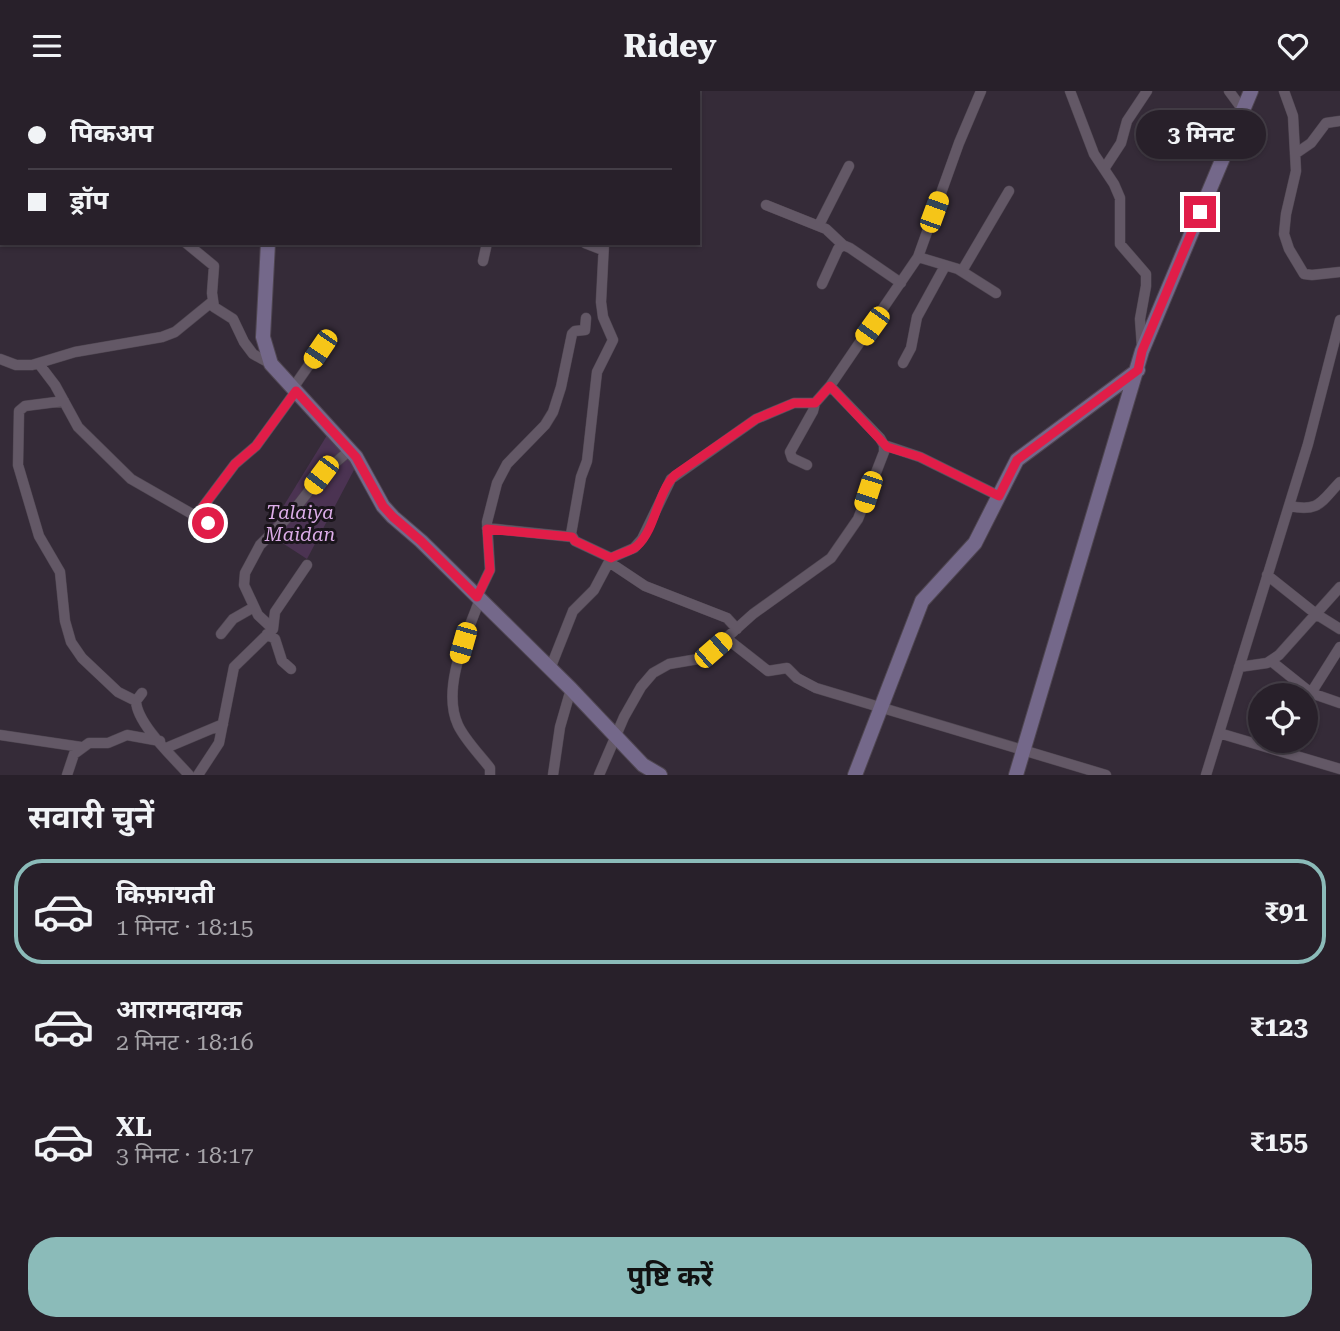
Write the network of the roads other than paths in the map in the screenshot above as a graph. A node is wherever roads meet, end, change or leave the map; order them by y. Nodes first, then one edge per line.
1 (982, 91) edge
2 (1070, 91) edge
3 (1147, 91) edge
4 (1229, 91) edge
5 (1251, 91) edge
6 (1284, 91) edge
7 (1243, 110) junction
8 (1340, 121) edge
9 (1295, 154) junction
10 (849, 166) dead end
11 (1104, 169) junction
12 (1009, 191) dead end
13 (766, 205) dead end
14 (818, 225) junction
15 (188, 245) edge
16 (268, 245) edge
17 (487, 245) edge
18 (843, 245) junction
19 (603, 247) edge
20 (918, 257) junction
21 (483, 261) dead end
22 (946, 266) junction
23 (962, 271) junction
24 (1340, 272) edge
25 (901, 283) junction
26 (822, 284) dead end
27 (996, 293) dead end
28 (216, 307) junction
29 (586, 318) dead end
30 (1340, 320) edge
31 (1145, 346) junction
32 (320, 349) dead end
33 (0, 359) edge
34 (903, 363) dead end
35 (39, 364) junction
36 (271, 364) junction
37 (1138, 370) junction
38 (830, 386) junction
39 (295, 390) junction
40 (64, 401) junction
41 (815, 403) junction
42 (884, 445) junction
43 (350, 450) junction
44 (807, 465) dead end
45 (1340, 482) edge
46 (999, 496) junction
47 (1289, 506) junction
48 (196, 516) junction
49 (487, 529) junction
50 (220, 530) dead end
51 (572, 537) junction
52 (610, 560) junction
53 (307, 565) dead end
54 (1268, 575) junction
55 (1340, 587) edge
56 (479, 598) junction
57 (254, 607) junction
58 (1316, 614) junction
59 (737, 629) junction
60 (1340, 629) edge
61 (270, 631) junction
62 (221, 633) dead end
63 (726, 638) junction
64 (1340, 646) edge
65 (1271, 661) junction
66 (1239, 667) junction
67 (291, 669) dead end
68 (550, 669) junction
69 (1298, 683) edge
70 (1317, 683) edge
71 (571, 689) junction
72 (1318, 695) edge
73 (1340, 703) edge
74 (881, 707) junction
75 (223, 724) junction
76 (1219, 733) junction
77 (0, 735) edge
78 (616, 735) junction
79 (163, 745) junction
80 (81, 747) junction
81 (1023, 750) junction
82 (1340, 769) edge
83 (67, 775) edge
84 (189, 775) edge
85 (198, 775) edge
86 (490, 775) edge
87 (553, 775) edge
88 (599, 775) edge
89 (660, 775) edge
90 (855, 775) edge
91 (1016, 775) edge
92 (1106, 775) edge
93 (1206, 775) edge

1 - 20 street
2 - 11 street
3 - 11 street
4 - 7 street
5 - 7 street
6 - 9 street
7 - 31 street
8 - 9 street
9 - 24 street
10 - 14 street
11 - 31 street
12 - 23 street
13 - 14 street
14 - 18 street
15 - 28 street
16 - 36 street
17 - 21 street
18 - 25 street
18 - 26 street
19 - 51 street
20 - 22 street
20 - 25 street
22 - 23 street
22 - 34 street
23 - 27 street
25 - 38 street
28 - 35 street
28 - 36 street
29 - 49 street
30 - 47 street
31 - 37 street
32 - 39 street
33 - 35 street
35 - 40 street
36 - 39 street
37 - 46 street
37 - 81 street
38 - 41 street
38 - 42 street
39 - 43 street
39 - 48 street
40 - 48 street
40 - 79 street
41 - 44 street
41 - 52 street
42 - 46 street
42 - 59 street
43 - 56 street
43 - 57 street
45 - 47 street
46 - 74 street
47 - 54 street
48 - 50 street
49 - 51 street
49 - 56 street
51 - 52 street
52 - 59 street
52 - 68 street
53 - 61 street
54 - 58 street
54 - 66 street
55 - 58 street
56 - 68 street
56 - 86 street
57 - 61 street
57 - 62 street
58 - 60 street
58 - 65 street
59 - 63 street
61 - 67 street
61 - 75 street
63 - 74 street
63 - 78 street
64 - 70 street
65 - 66 street
65 - 69 street
66 - 76 street
68 - 71 street
71 - 78 street
71 - 87 street
72 - 73 street
74 - 81 street
74 - 90 street
75 - 79 street
75 - 85 street
76 - 82 street
76 - 93 street
77 - 80 street
78 - 88 street
78 - 89 street
79 - 80 street
79 - 84 street
80 - 83 street
81 - 91 street
81 - 92 street

